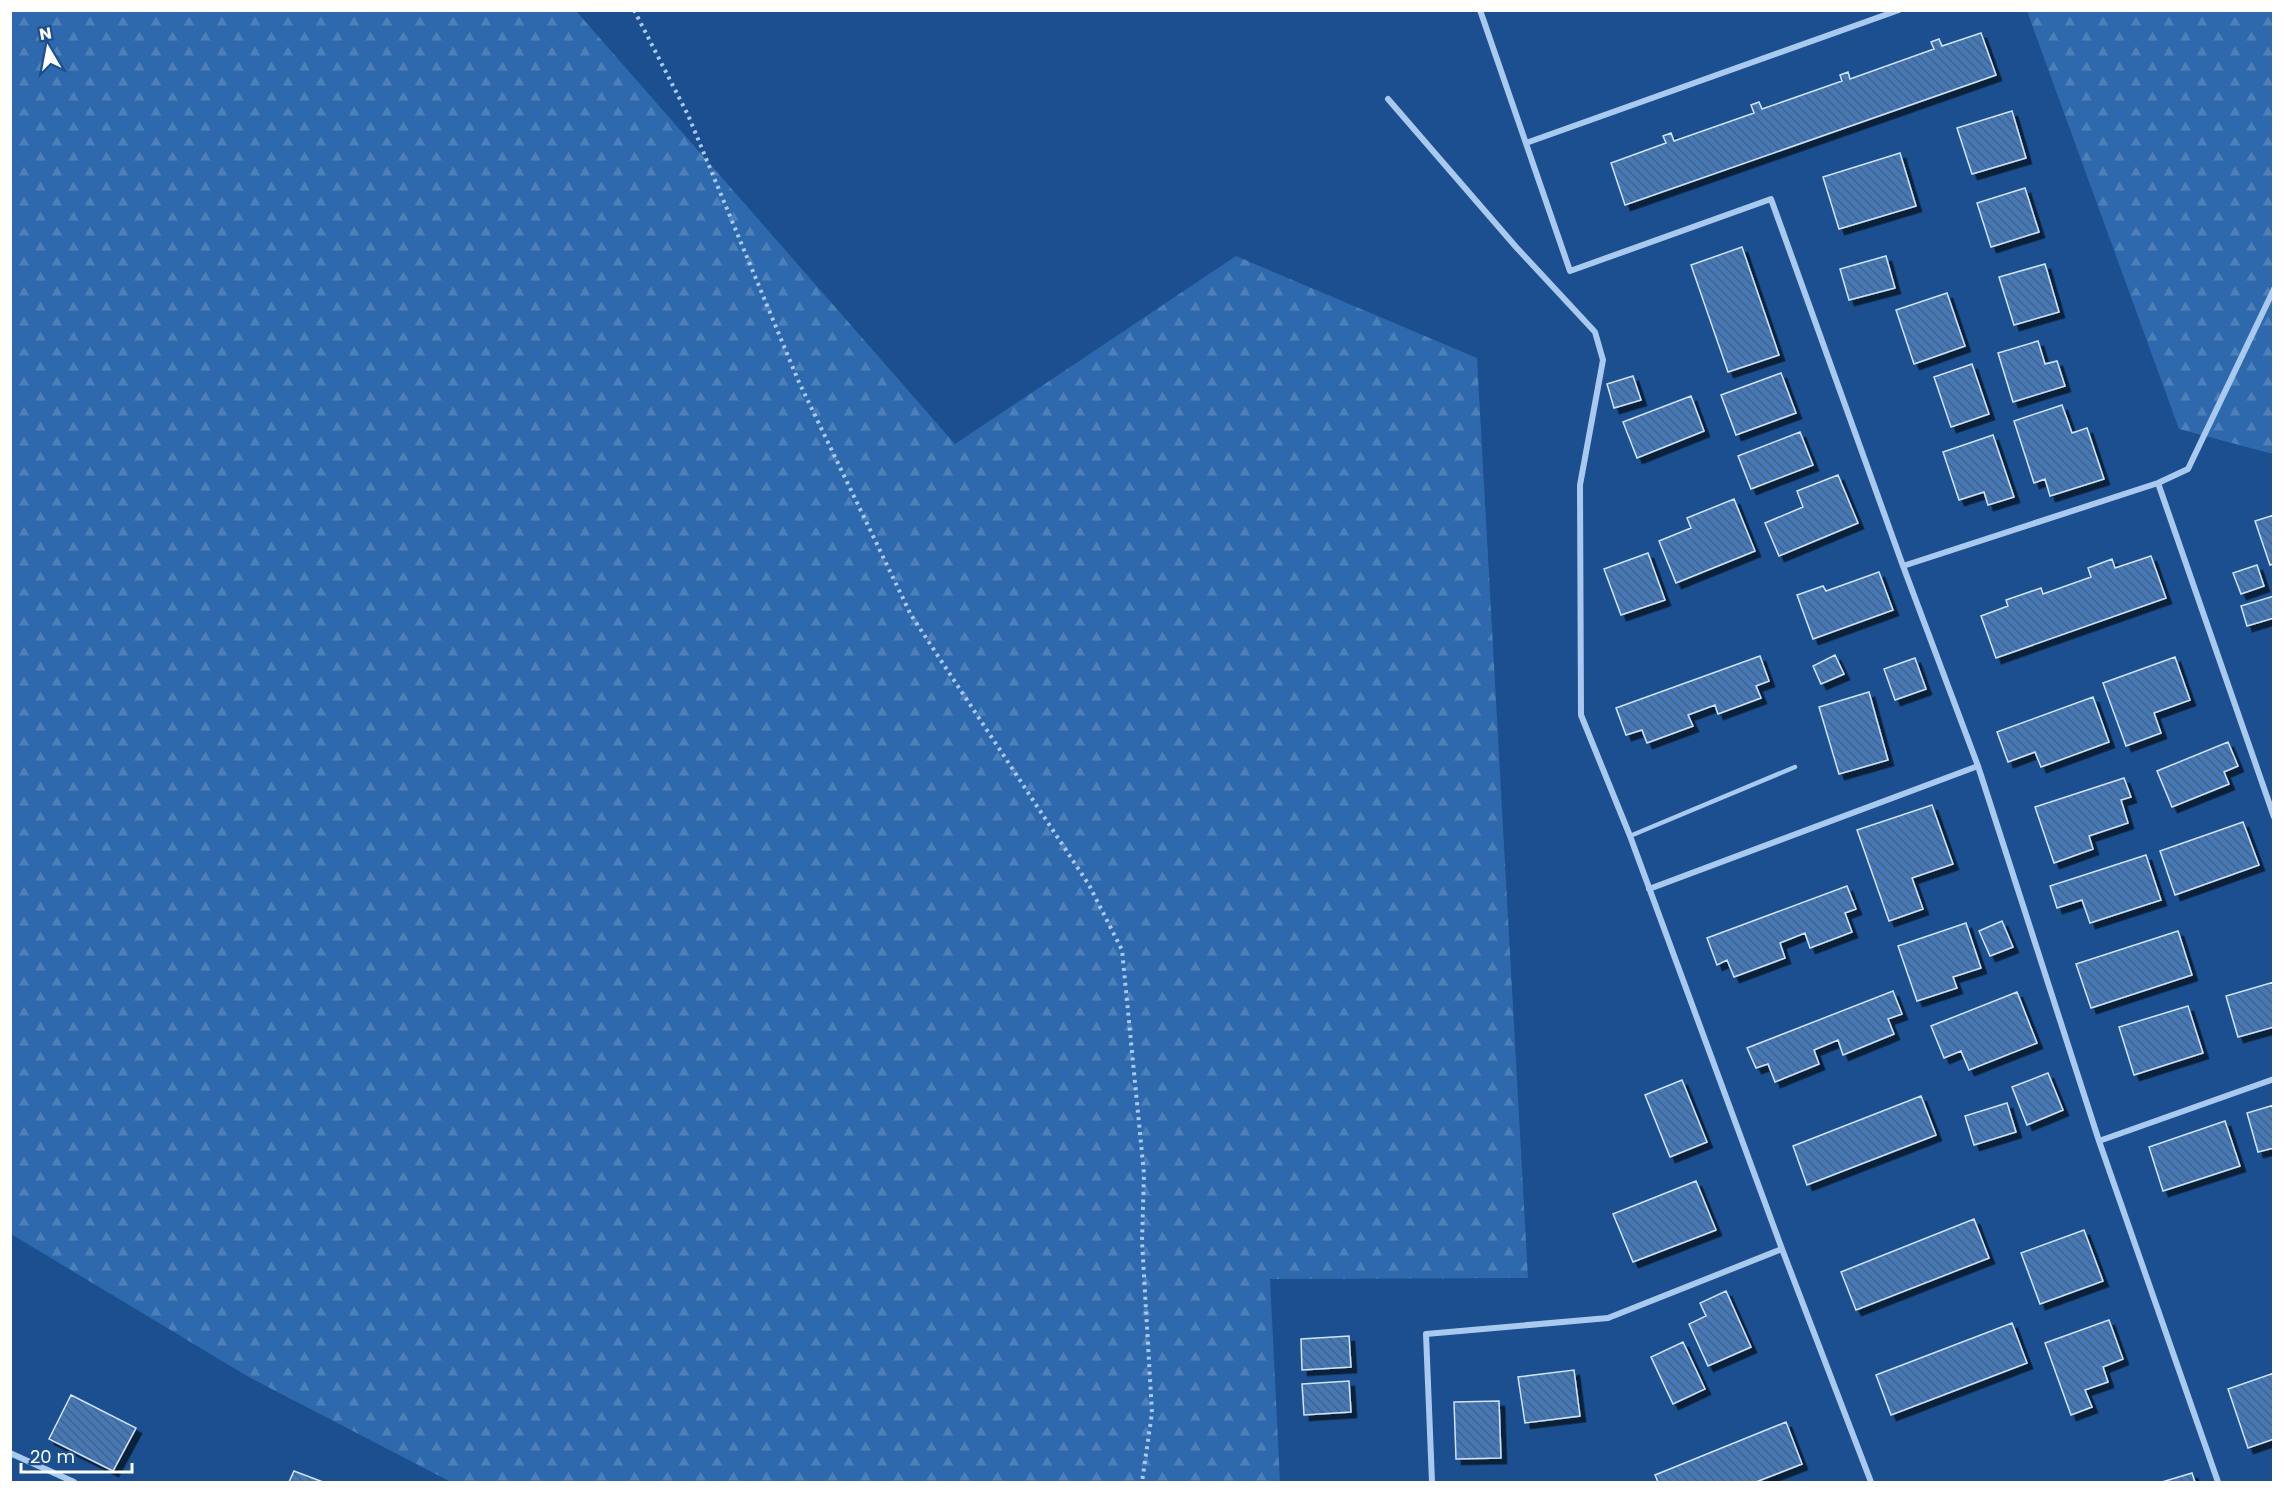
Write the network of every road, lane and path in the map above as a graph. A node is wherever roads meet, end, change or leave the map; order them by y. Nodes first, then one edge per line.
1 (634, 10) edge
2 (1480, 10) edge
3 (1899, 10) edge
4 (1388, 99) dead end
5 (1526, 144) junction
6 (2274, 289) edge
7 (2158, 483) junction
8 (1903, 566) junction
9 (1978, 766) junction
10 (1795, 767) dead end
11 (2274, 817) edge
12 (1630, 836) junction
13 (1649, 889) junction
14 (2274, 1079) edge
15 (2099, 1141) junction
16 (1782, 1249) junction
17 (10, 1453) edge
18 (74, 1482) edge
19 (1142, 1482) edge
20 (1432, 1482) edge
21 (1871, 1482) edge
22 (2218, 1482) edge

1 - 19 path
2 - 5 street
3 - 5 street
4 - 12 street
5 - 8 street
6 - 7 street
7 - 8 street
7 - 11 street
8 - 9 street
9 - 13 street
9 - 15 street
10 - 12 lane
12 - 13 street
13 - 16 street
14 - 15 street
15 - 22 street
16 - 20 street
16 - 21 street
17 - 18 street

